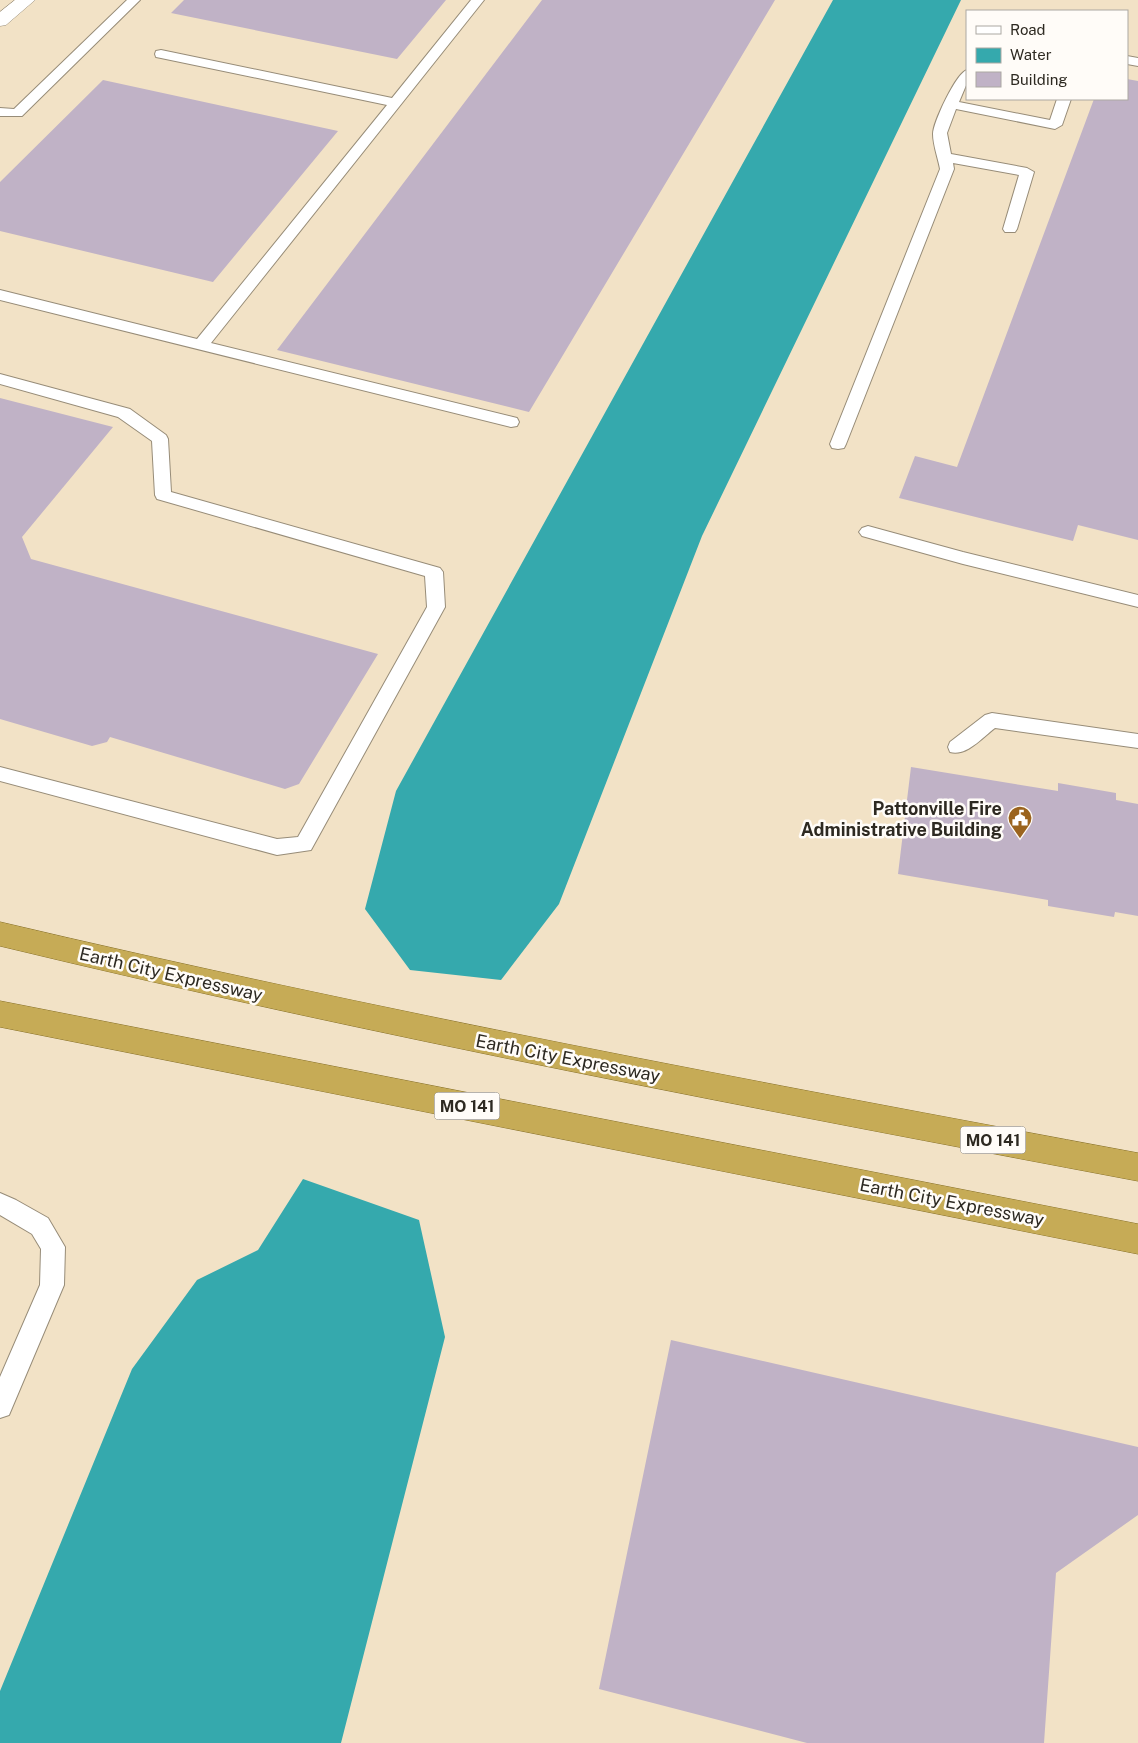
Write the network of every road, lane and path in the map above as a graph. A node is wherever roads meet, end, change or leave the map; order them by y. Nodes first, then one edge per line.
1 (26, 0) edge
2 (134, 0) edge
3 (478, 0) edge
4 (0, 21) edge
5 (161, 54) dead end
6 (966, 75) edge
7 (1064, 100) edge
8 (396, 103) junction
9 (951, 104) junction
10 (0, 112) edge
11 (945, 157) junction
12 (1010, 229) dead end
13 (0, 295) edge
14 (202, 345) junction
15 (0, 379) edge
16 (511, 422) dead end
17 (838, 444) dead end
18 (868, 532) dead end
19 (1138, 601) edge
20 (1138, 741) edge
21 (957, 747) dead end
22 (0, 774) edge
23 (0, 934) edge
24 (0, 1014) edge
25 (1138, 1167) edge
26 (0, 1204) edge
27 (1138, 1239) edge
28 (0, 1406) edge

1 - 4 street
2 - 10 lane
3 - 8 lane
5 - 8 lane
6 - 9 lane
7 - 9 lane
8 - 14 lane
9 - 11 lane
11 - 12 lane
11 - 17 lane
13 - 14 lane
14 - 16 lane
15 - 22 lane
18 - 19 lane
20 - 21 lane
23 - 25 highway, Earth City Expressway / MO 141
24 - 27 highway, Earth City Expressway / MO 141
26 - 28 lane

